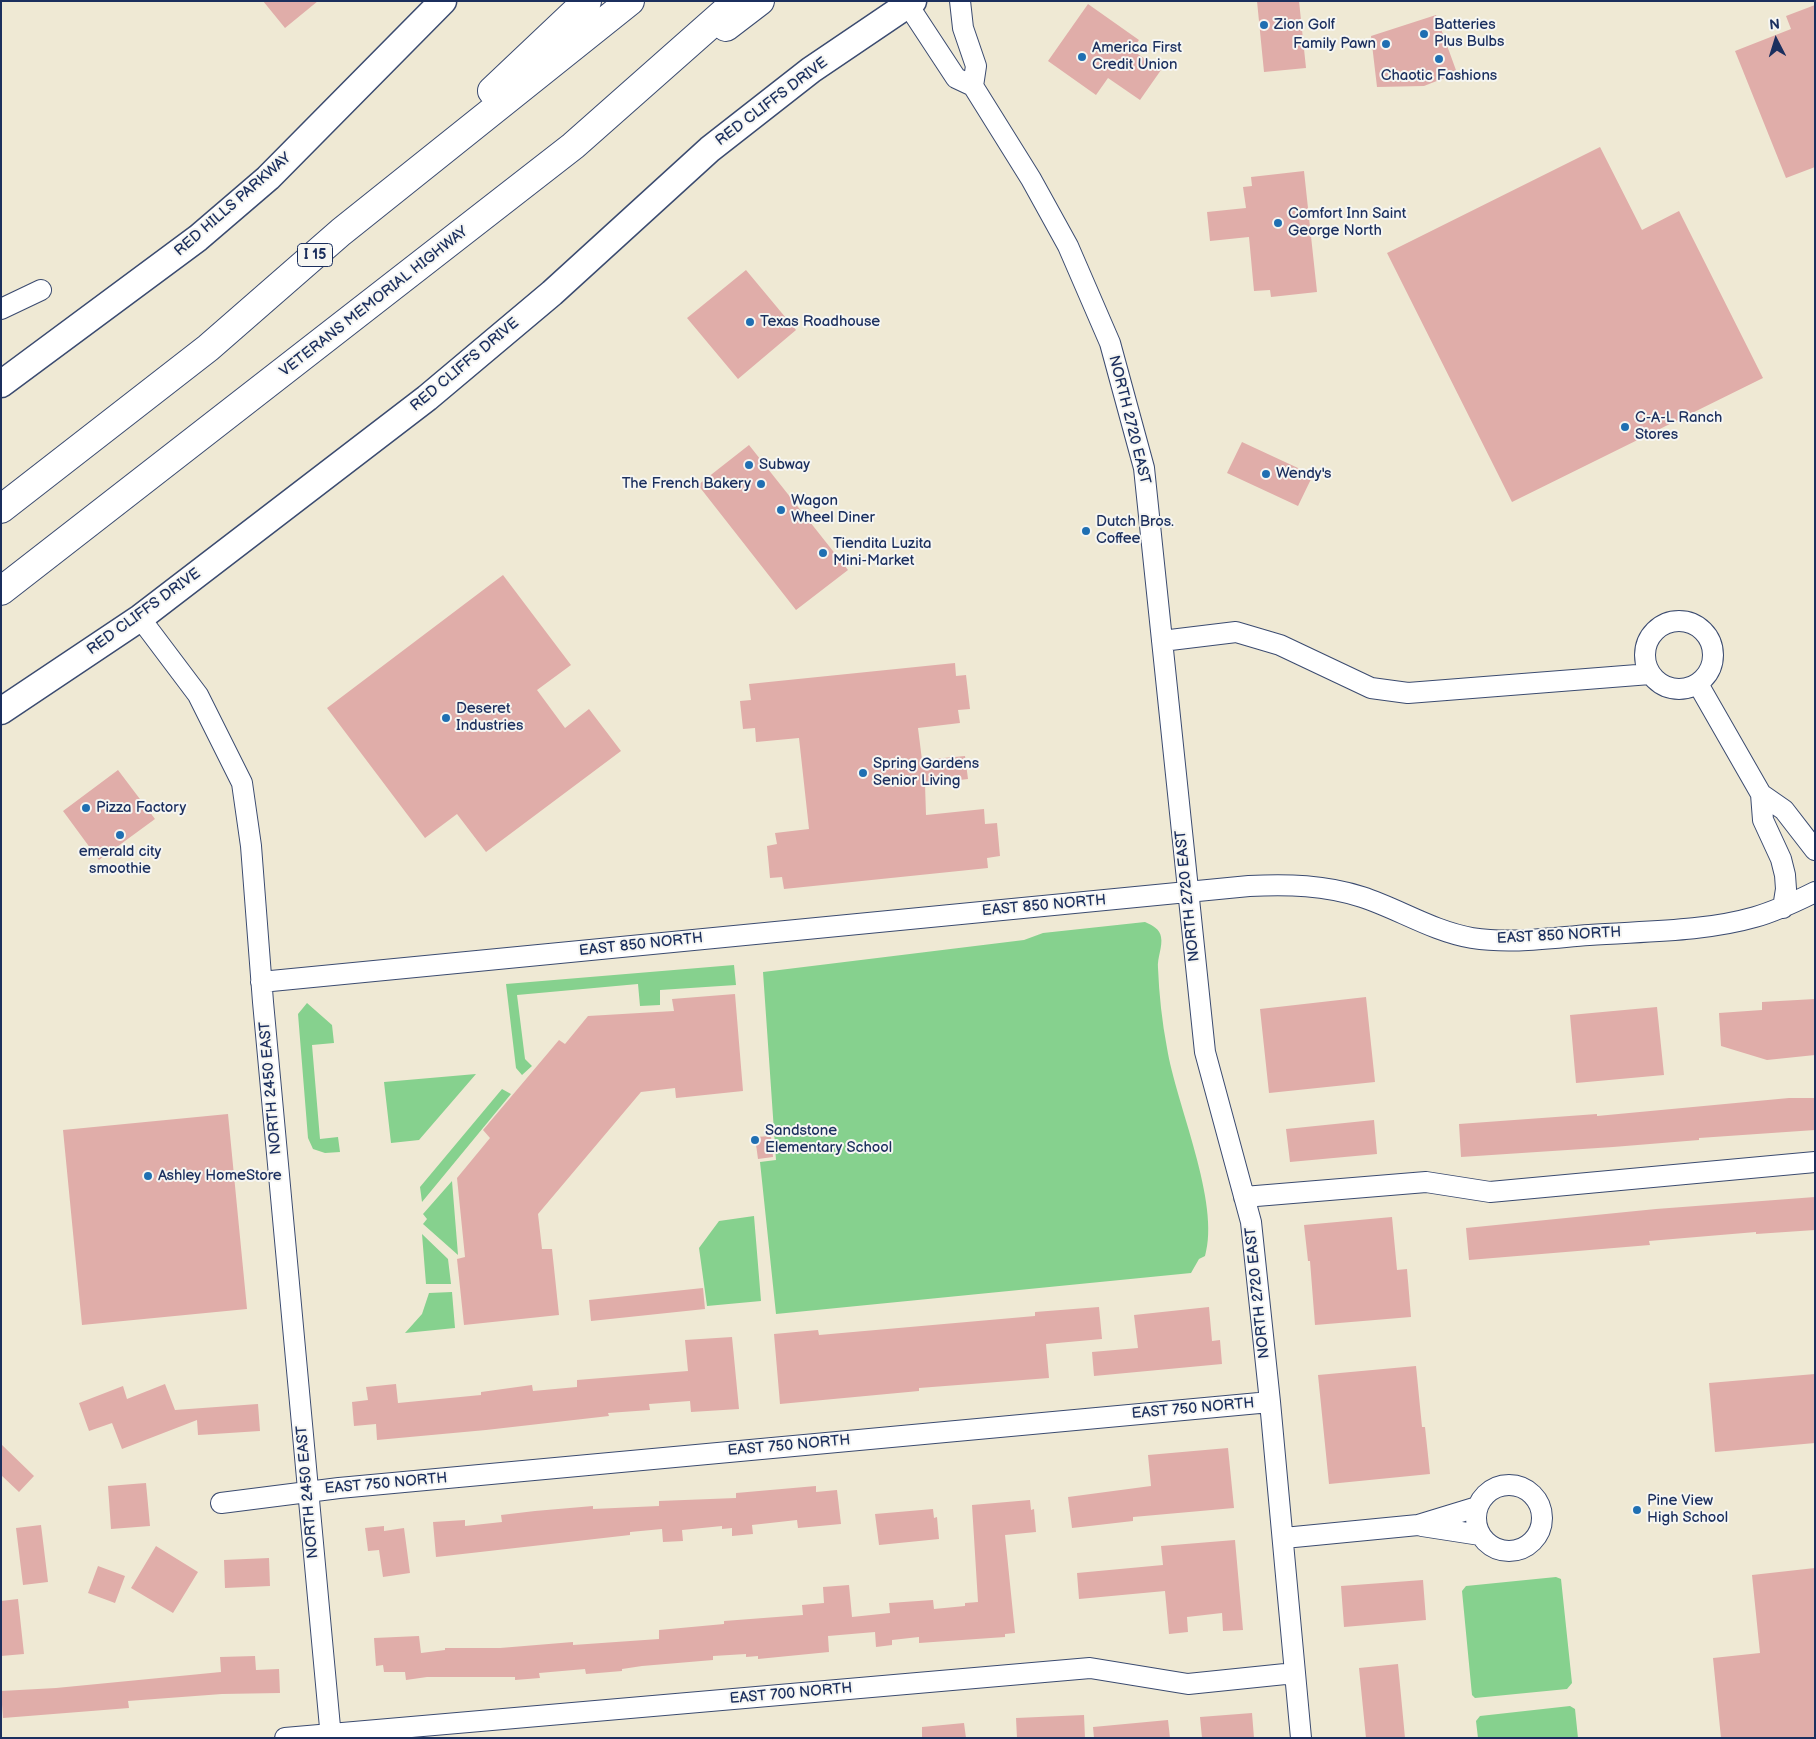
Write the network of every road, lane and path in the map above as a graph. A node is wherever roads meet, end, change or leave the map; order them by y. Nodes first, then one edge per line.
1 (443, 1) edge
2 (587, 1) edge
3 (630, 1) edge
4 (737, 1) edge
5 (760, 1) edge
6 (960, 1) edge
7 (911, 3) edge
8 (973, 86) junction
9 (573, 146) junction
10 (341, 232) junction
11 (41, 290) dead end
12 (1, 309) edge
13 (1, 384) edge
14 (1, 509) edge
15 (1, 591) edge
16 (140, 618) junction
17 (1162, 640) junction
18 (1650, 674) junction
19 (1698, 684) junction
20 (1, 711) edge
21 (1761, 794) junction
22 (1815, 850) edge
23 (1188, 892) junction
24 (1815, 892) edge
25 (1783, 908) junction
26 (261, 982) junction
27 (1815, 1162) edge
28 (1244, 1197) junction
29 (1270, 1402) junction
30 (308, 1491) junction
31 (221, 1503) dead end
32 (1478, 1507) junction
33 (1418, 1525) junction
34 (1480, 1535) junction
35 (1284, 1538) junction
36 (1295, 1673) junction
37 (331, 1736) edge
38 (285, 1738) edge
39 (1301, 1738) edge

1 - 13 main road, RED HILLS PARKWAY
2 - 10 highway
3 - 10 highway, I 15
4 - 9 highway, VETERANS MEMORIAL HIGHWAY
5 - 9 highway
6 - 8 street
7 - 8 street, NORTH 2720 EAST
7 - 16 main road, RED CLIFFS DRIVE
8 - 17 street, NORTH 2720 EAST
9 - 15 highway, VETERANS MEMORIAL HIGHWAY
10 - 14 highway, I 15
11 - 12 street
16 - 20 main road, RED CLIFFS DRIVE
16 - 26 street, NORTH 2450 EAST
17 - 18 street
17 - 23 street, NORTH 2720 EAST
18 - 19 street
18 - 19 street
19 - 21 street
21 - 22 street
21 - 25 street
23 - 25 street, EAST 850 NORTH
23 - 26 street, EAST 850 NORTH
23 - 28 street, NORTH 2720 EAST
24 - 25 street, EAST 850 NORTH
26 - 30 street, NORTH 2450 EAST
27 - 28 street
28 - 29 street, NORTH 2720 EAST
29 - 30 street, EAST 750 NORTH
29 - 35 street, NORTH 2720 EAST
30 - 31 street, EAST 750 NORTH
30 - 37 street, NORTH 2450 EAST
32 - 33 street
32 - 34 street
32 - 34 street
33 - 34 street
33 - 35 street
35 - 36 street, NORTH 2720 EAST
36 - 37 street, EAST 700 NORTH
36 - 39 street, NORTH 2720 EAST
37 - 38 street, EAST 700 NORTH

